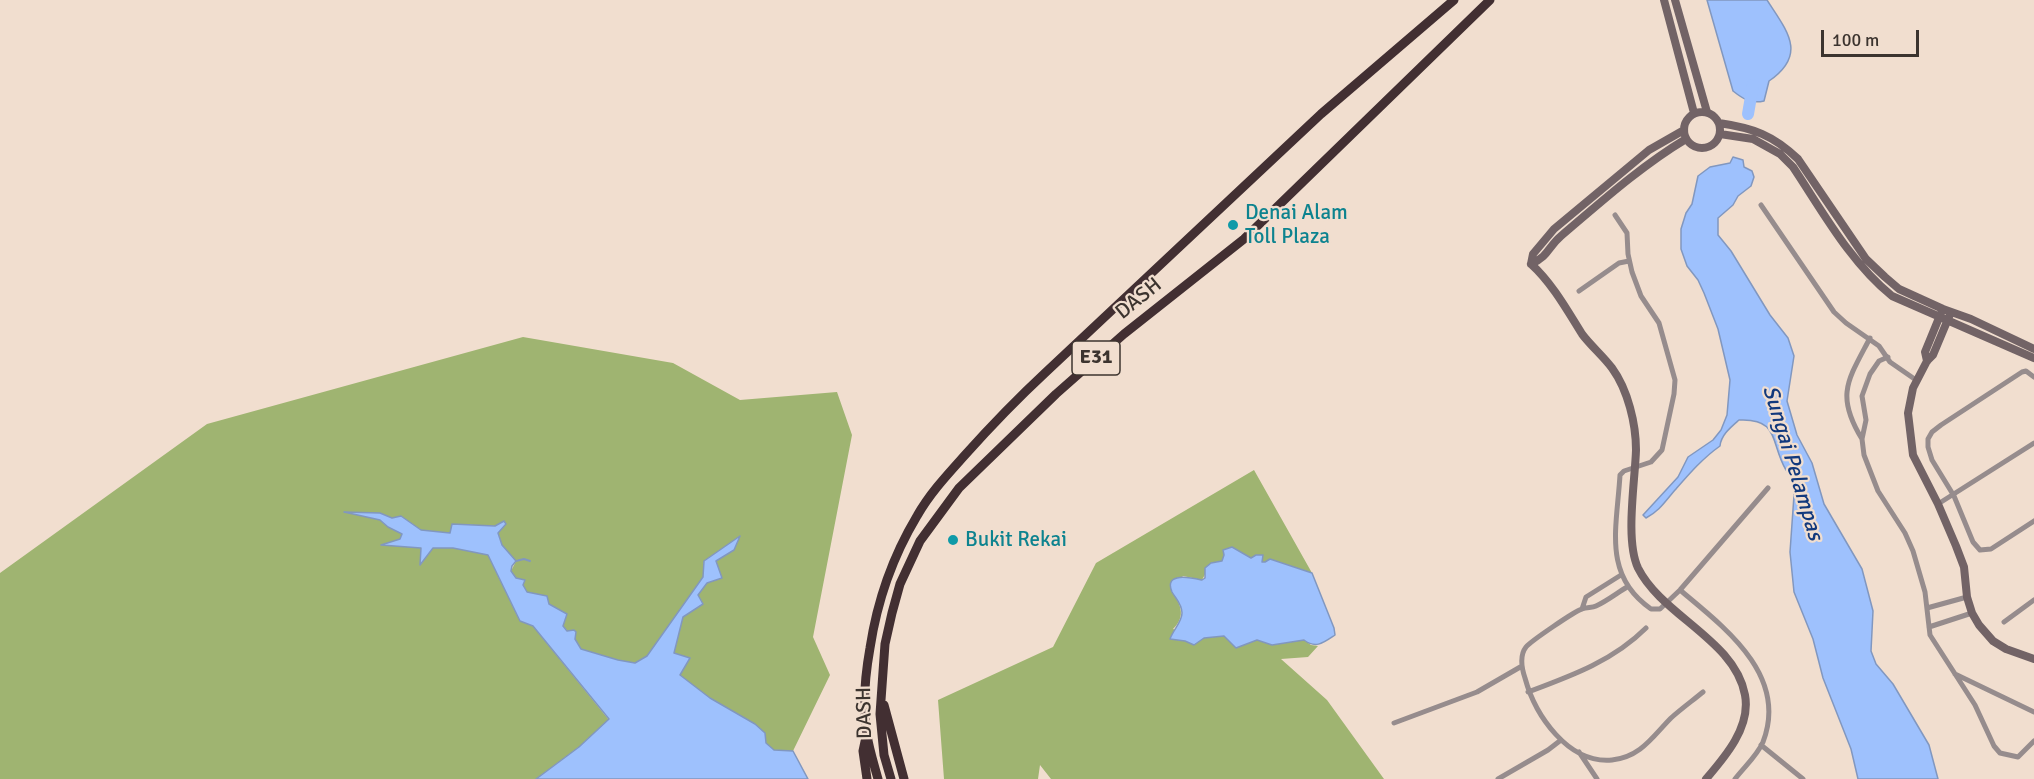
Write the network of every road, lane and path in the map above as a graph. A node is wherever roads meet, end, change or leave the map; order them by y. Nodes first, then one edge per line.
1 (1454, 0) edge
2 (1491, 0) edge
3 (1664, 0) edge
4 (1675, 0) edge
5 (1707, 112) junction
6 (1694, 113) junction
7 (1719, 123) junction
8 (1684, 130) junction
9 (1720, 134) junction
10 (1686, 139) junction
11 (1761, 205) dead end
12 (1615, 215) dead end
13 (1629, 261) junction
14 (1531, 264) junction
15 (1579, 291) dead end
16 (1947, 310) junction
17 (1926, 311) junction
18 (1939, 318) junction
19 (1948, 321) junction
20 (1961, 326) junction
21 (1934, 331) junction
22 (1943, 334) junction
23 (1870, 338) junction
24 (2034, 349) edge
25 (1888, 357) junction
26 (2034, 358) edge
27 (1927, 361) junction
28 (2034, 377) edge
29 (1916, 380) junction
30 (1862, 440) junction
31 (2034, 443) edge
32 (1634, 469) junction
33 (1768, 488) dead end
34 (1954, 496) junction
35 (1938, 504) junction
36 (2034, 521) edge
37 (1621, 575) junction
38 (1627, 587) junction
39 (1680, 590) junction
40 (1967, 597) junction
41 (2034, 600) edge
42 (1667, 603) junction
43 (1927, 608) junction
44 (1582, 609) junction
45 (1972, 613) junction
46 (2004, 622) dead end
47 (1929, 627) junction
48 (1646, 628) dead end
49 (2034, 659) edge
50 (1522, 666) junction
51 (1955, 674) junction
52 (1528, 692) junction
53 (1703, 692) dead end
54 (882, 699) junction
55 (2034, 712) edge
56 (1394, 723) dead end
57 (867, 734) junction
58 (1561, 740) junction
59 (2034, 741) edge
60 (1761, 745) junction
61 (1578, 752) junction
62 (867, 779) edge
63 (878, 779) edge
64 (891, 779) edge
65 (904, 779) edge
66 (1498, 779) edge
67 (1597, 779) edge
68 (1706, 779) edge
69 (1735, 779) edge
70 (1803, 779) edge

1 - 57 highway, DASH / E31
2 - 54 highway, DASH / E31
3 - 6 street
4 - 5 street
5 - 6 street
5 - 7 street
6 - 8 street
7 - 9 street
7 - 16 street
8 - 10 street
8 - 14 street
9 - 10 street
9 - 17 street
10 - 14 street
11 - 23 street
12 - 13 street
13 - 15 street
13 - 32 street
14 - 32 street
16 - 18 street
16 - 19 street
16 - 24 street
17 - 18 street
17 - 21 street
18 - 19 street
18 - 21 street
19 - 20 street
19 - 22 street
20 - 22 street
20 - 26 street
21 - 27 street
22 - 27 street
23 - 25 street
23 - 30 street
25 - 29 street
25 - 30 street
27 - 29 street
28 - 34 street
29 - 35 street
30 - 43 street
31 - 34 street
32 - 37 street
32 - 42 street
33 - 39 street
34 - 35 street
34 - 36 street
35 - 40 street
37 - 38 street
37 - 44 street
38 - 42 street
38 - 44 street
39 - 42 street
39 - 60 street
40 - 43 street
40 - 45 street
41 - 46 street
42 - 68 street
43 - 47 street
44 - 50 street
45 - 47 street
45 - 49 street
47 - 51 street
48 - 52 street
50 - 52 street
50 - 56 street
51 - 55 street
51 - 59 street
52 - 58 street
53 - 61 street
54 - 64 highway, DASH / E31
54 - 65 highway
57 - 62 highway
57 - 63 highway, DASH / E31
58 - 61 street
58 - 66 street
60 - 69 street
60 - 70 street
61 - 67 street

